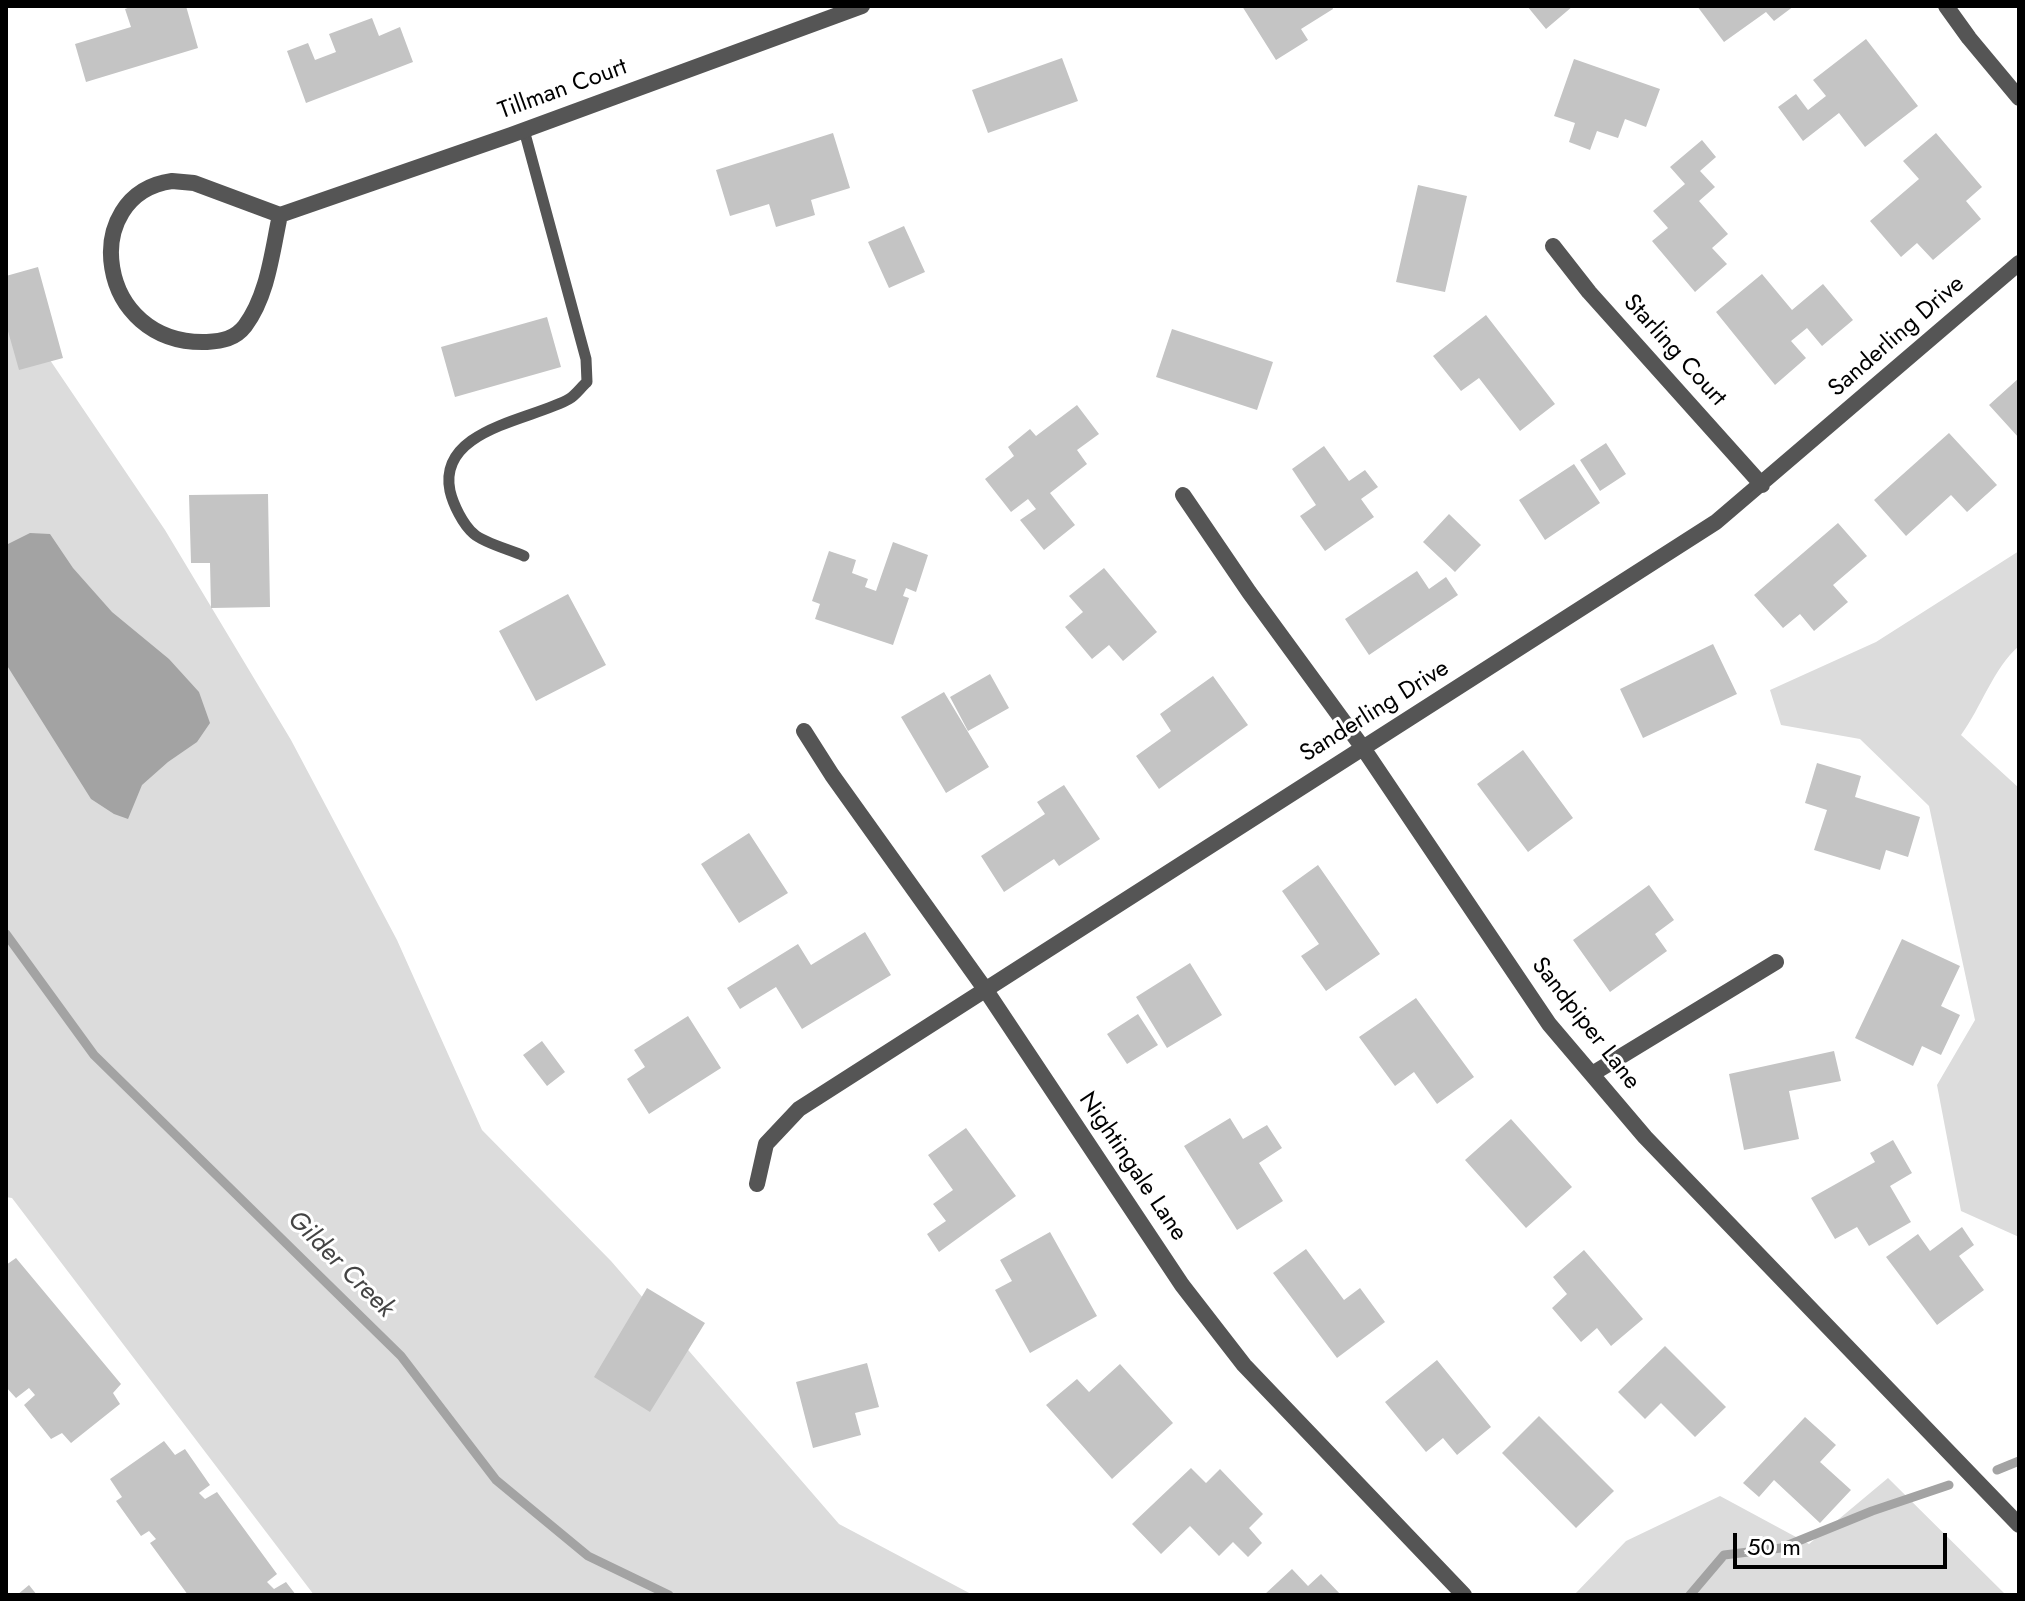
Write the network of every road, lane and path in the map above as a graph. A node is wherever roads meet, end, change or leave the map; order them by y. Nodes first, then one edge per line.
1 (862, 6) edge
2 (1946, 6) edge
3 (2019, 98) edge
4 (524, 130) junction
5 (280, 215) junction
6 (1553, 246) dead end
7 (2019, 263) edge
8 (1762, 485) junction
9 (1183, 495) dead end
10 (524, 556) dead end
11 (804, 731) dead end
12 (1363, 748) junction
13 (1776, 962) dead end
14 (985, 989) junction
15 (1592, 1074) junction
16 (757, 1184) dead end
17 (2019, 1525) edge
18 (1464, 1595) edge

1 - 4 street, Tillman Court
2 - 3 street
4 - 5 street, Tillman Court
4 - 10 lane
5 - 5 street
6 - 8 street, Starling Court
7 - 8 street, Sanderling Drive
8 - 12 street, Sanderling Drive
9 - 12 street, Sandpiper Lane
11 - 14 street, Nightingale Lane
12 - 14 street, Sanderling Drive
12 - 15 street, Sandpiper Lane
13 - 15 street
14 - 16 street, Sanderling Drive
14 - 18 street, Nightingale Lane
15 - 17 street, Sandpiper Lane

